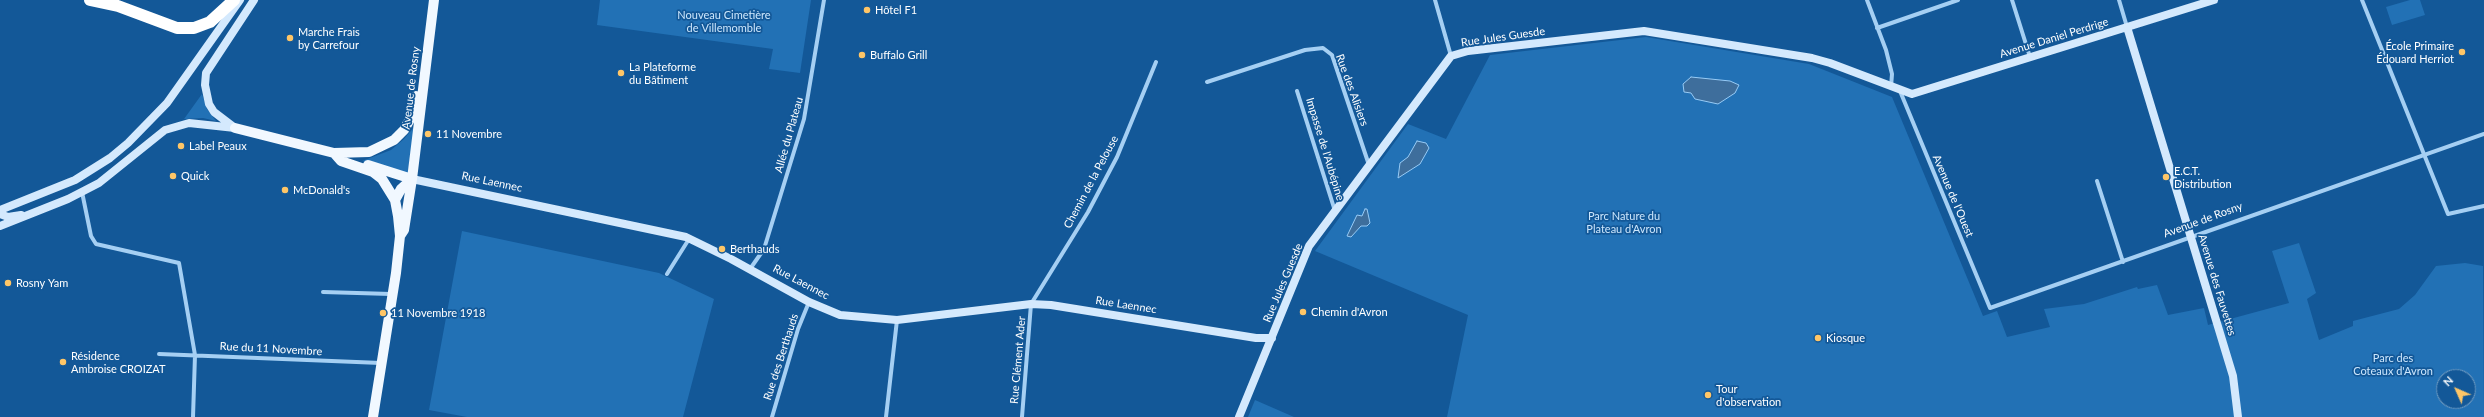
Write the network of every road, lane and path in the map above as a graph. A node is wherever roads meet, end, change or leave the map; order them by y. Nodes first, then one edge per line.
1 (90, 0) edge
2 (234, 0) edge
3 (240, 0) edge
4 (254, 0) edge
5 (434, 0) edge
6 (824, 0) edge
7 (1435, 0) edge
8 (1867, 0) edge
9 (1958, 0) edge
10 (2012, 0) edge
11 (2119, 0) edge
12 (2214, 0) edge
13 (2362, 0) edge
14 (2127, 27) junction
15 (1877, 28) junction
16 (426, 56) junction
17 (1451, 56) junction
18 (2030, 58) junction
19 (1156, 62) dead end
20 (1207, 82) dead end
21 (1891, 87) junction
22 (1900, 91) junction
23 (1297, 92) dead end
24 (236, 128) junction
25 (2484, 134) edge
26 (334, 153) junction
27 (2425, 154) junction
28 (1369, 165) junction
29 (412, 178) junction
30 (2097, 181) dead end
31 (82, 192) junction
32 (395, 200) junction
33 (2484, 206) edge
34 (0, 210) edge
35 (1335, 211) junction
36 (0, 214) edge
37 (31, 214) junction
38 (0, 226) edge
39 (400, 236) junction
40 (2192, 236) junction
41 (689, 239) junction
42 (2123, 262) junction
43 (750, 269) junction
44 (668, 274) dead end
45 (323, 292) dead end
46 (394, 294) junction
47 (809, 302) junction
48 (1031, 304) junction
49 (1990, 308) joint
50 (897, 320) junction
51 (1272, 338) junction
52 (159, 354) dead end
53 (195, 355) junction
54 (382, 363) junction
55 (193, 417) edge
56 (373, 417) edge
57 (772, 417) edge
58 (886, 417) edge
59 (1022, 417) edge
60 (1239, 417) edge
61 (2238, 417) edge

1 - 2 highway
3 - 34 street
4 - 24 street
5 - 16 main road, Avenue de Rosny
6 - 43 street, Allée du Plateau
7 - 17 street
8 - 15 street
9 - 15 street
10 - 18 street
11 - 14 street, Avenue des Fauvettes
12 - 14 street, Avenue Daniel Perdrige
13 - 27 street
14 - 18 street, Avenue Daniel Perdrige
14 - 40 street, Avenue des Fauvettes
15 - 21 street
16 - 26 main road, Rue Laennec
16 - 29 main road, Avenue de Rosny
17 - 21 street, Rue Jules Guesde
17 - 28 street, Rue Jules Guesde
18 - 22 street, Avenue Daniel Perdrige
19 - 48 street, Chemin de la Pelouse
20 - 28 street, Rue des Alisiers
21 - 22 street, Rue Jules Guesde
22 - 49 street, Avenue de l'Ouest
23 - 35 street, Impasse de l'Aubépine
24 - 26 main road, Rue Laennec
24 - 31 street
25 - 27 street, Avenue de Rosny
26 - 29 main road, Rue Laennec
26 - 32 main road, Rue Laennec
27 - 33 street
27 - 40 street, Avenue de Rosny
28 - 35 street, Rue Jules Guesde
29 - 32 main road
29 - 39 main road, Avenue de Rosny
29 - 41 street, Rue Laennec
30 - 42 street
31 - 37 street
31 - 53 street
32 - 39 main road
35 - 51 street, Rue Jules Guesde
36 - 37 street
37 - 38 street
39 - 46 main road
40 - 42 street, Avenue de Rosny
40 - 61 street, Avenue des Fauvettes
41 - 43 street, Rue Laennec
41 - 44 street
42 - 49 street, Avenue de Rosny
43 - 47 street, Rue Laennec
45 - 46 street
46 - 54 main road
47 - 50 street, Rue Laennec
47 - 57 street, Rue des Berthauds
48 - 50 street, Rue Laennec
48 - 51 street, Rue Laennec
48 - 59 street, Rue Clément Ader
50 - 58 street
51 - 60 street, Rue Jules Guesde
52 - 53 street, Rue du 11 Novembre
53 - 54 street, Rue du 11 Novembre
53 - 55 street
54 - 56 main road

